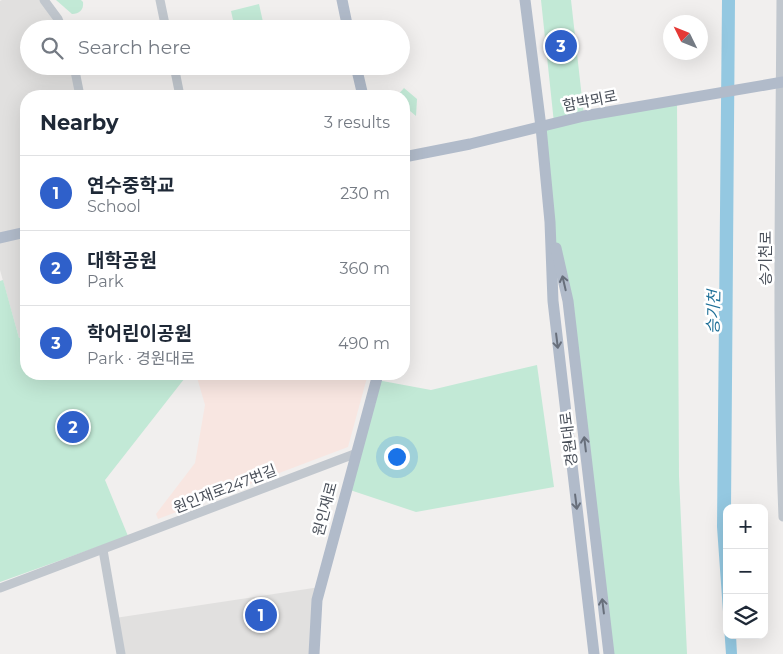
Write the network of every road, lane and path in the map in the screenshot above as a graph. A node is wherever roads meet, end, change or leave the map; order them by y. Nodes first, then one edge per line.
1 (44, 0) edge
2 (160, 0) edge
3 (342, 0) edge
4 (525, 0) edge
5 (781, 0) edge
6 (58, 20) edge
7 (164, 20) edge
8 (346, 20) edge
9 (76, 75) edge
10 (176, 75) edge
11 (358, 75) edge
12 (782, 82) edge
13 (79, 90) edge
14 (179, 90) edge
15 (362, 90) edge
16 (541, 127) junction
17 (410, 156) edge
18 (550, 222) junction
19 (20, 233) edge
20 (0, 238) edge
21 (376, 380) edge
22 (357, 453) junction
23 (783, 494) edge
24 (783, 517) edge
25 (103, 550) junction
26 (0, 588) edge
27 (121, 654) edge
28 (314, 654) edge
29 (594, 654) edge
30 (609, 654) edge

1 - 6 street
2 - 7 street
3 - 8 main road
4 - 16 main road, 경원대로
5 - 12 street, 승기천로
9 - 13 street
10 - 14 street
11 - 15 main road
12 - 16 main road, 함박뫼로
12 - 23 street, 승기천로
16 - 17 main road, 함박뫼로
16 - 18 main road, 경원대로
18 -> 29 main road, 경원대로
30 -> 18 main road, 경원대로
19 - 20 main road
21 - 22 main road, 원인재로
22 - 25 street, 원인재로247번길
22 - 28 main road, 원인재로
23 - 24 street, 승기천로
25 - 26 street, 원인재로247번길
25 - 27 street

